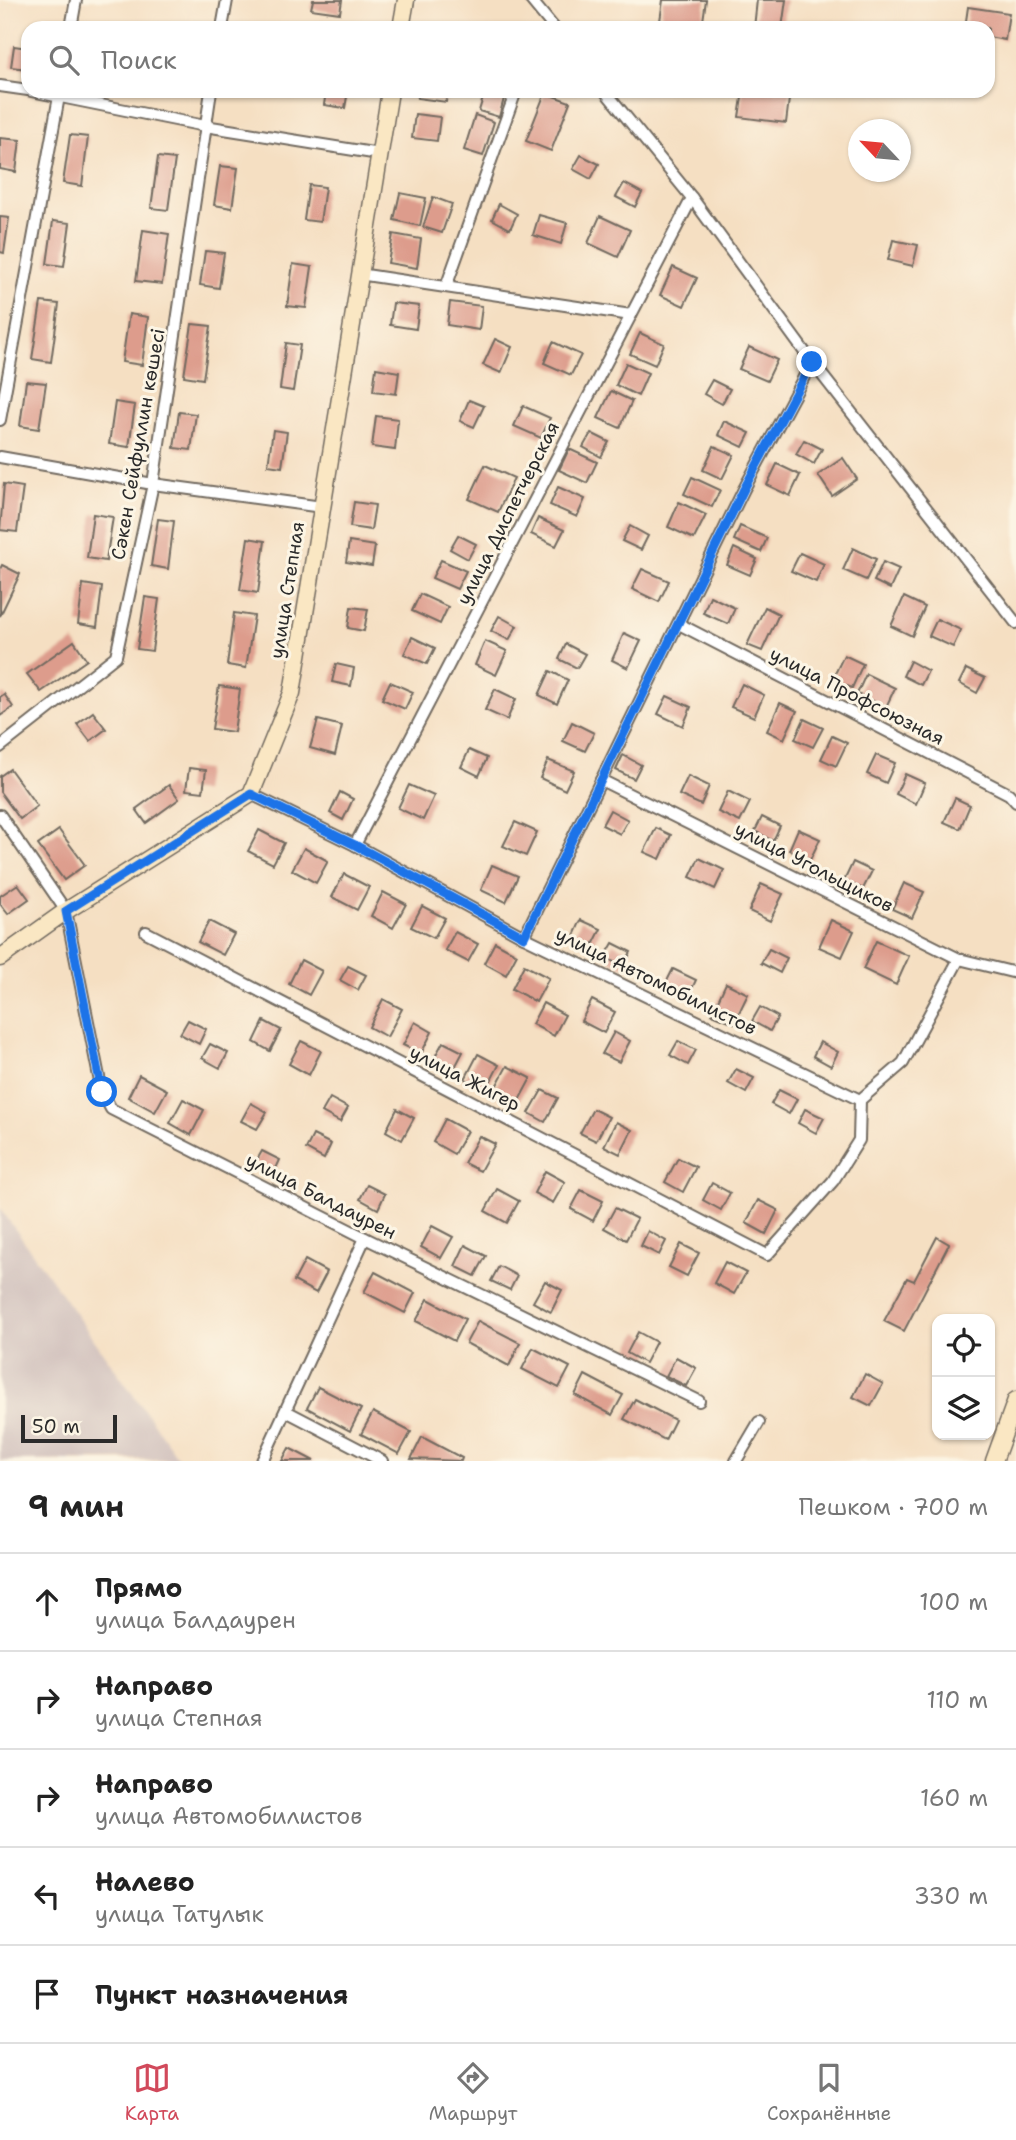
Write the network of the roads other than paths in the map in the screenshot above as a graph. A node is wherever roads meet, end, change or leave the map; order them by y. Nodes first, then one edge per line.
1 (76, 0) edge
2 (227, 0) edge
3 (406, 0) edge
4 (531, 0) edge
5 (72, 21) edge
6 (223, 21) edge
7 (402, 21) edge
8 (548, 21) edge
9 (0, 86) edge
10 (21, 90) edge
11 (59, 98) edge
12 (82, 98) edge
13 (211, 98) edge
14 (389, 98) edge
15 (514, 98) edge
16 (611, 98) edge
17 (205, 126) junction
18 (379, 154) junction
19 (692, 198) junction
20 (359, 275) junction
21 (446, 288) junction
22 (631, 315) junction
23 (812, 362) junction
24 (0, 420) edge
25 (0, 457) edge
26 (153, 484) junction
27 (322, 507) junction
28 (1016, 623) edge
29 (679, 624) junction
30 (0, 747) edge
31 (601, 780) junction
32 (251, 794) junction
33 (1016, 802) edge
34 (0, 815) edge
35 (355, 845) junction
36 (66, 911) junction
37 (146, 932) dead end
38 (524, 937) junction
39 (0, 958) edge
40 (959, 959) junction
41 (1016, 973) edge
42 (860, 1100) junction
43 (365, 1238) junction
44 (1016, 1400) edge
45 (699, 1401) dead end
46 (286, 1411) junction
47 (759, 1422) dead end
48 (262, 1461) edge
49 (382, 1461) edge
50 (736, 1461) edge
51 (993, 1461) edge

1 - 5 street
2 - 6 street
3 - 7 street
4 - 8 street
9 - 10 street
11 - 24 street
12 - 17 street
13 - 17 street, Сәкен Сейфуллин көшесі
14 - 18 street, улица Степная
15 - 21 street
16 - 19 street
17 - 18 street
17 - 26 street, Сәкен Сейфуллин көшесі
18 - 20 street, улица Степная
19 - 22 street, улица Диспетчерская
19 - 23 street
20 - 21 street
20 - 27 street, улица Степная
21 - 22 street
22 - 35 street, улица Диспетчерская
23 - 28 street
23 - 29 street
25 - 26 street
26 - 27 street
26 - 30 street, Сәкен Сейфуллин көшесі
27 - 32 street, улица Степная
29 - 31 street
29 - 33 street, улица Профсоюзная
31 - 38 street
31 - 40 street, улица Угольщиков
32 - 35 street, улица Автомобилистов
32 - 36 street
34 - 36 street
35 - 38 street, улица Автомобилистов
36 - 39 street
36 - 43 street, улица Балдаурен
37 - 42 street, улица Жигер
38 - 42 street, улица Автомобилистов
40 - 41 street, улица Угольщиков
40 - 42 street
43 - 45 street, улица Балдаурен
43 - 46 street
44 - 51 street
46 - 48 street
46 - 49 street
47 - 50 street

